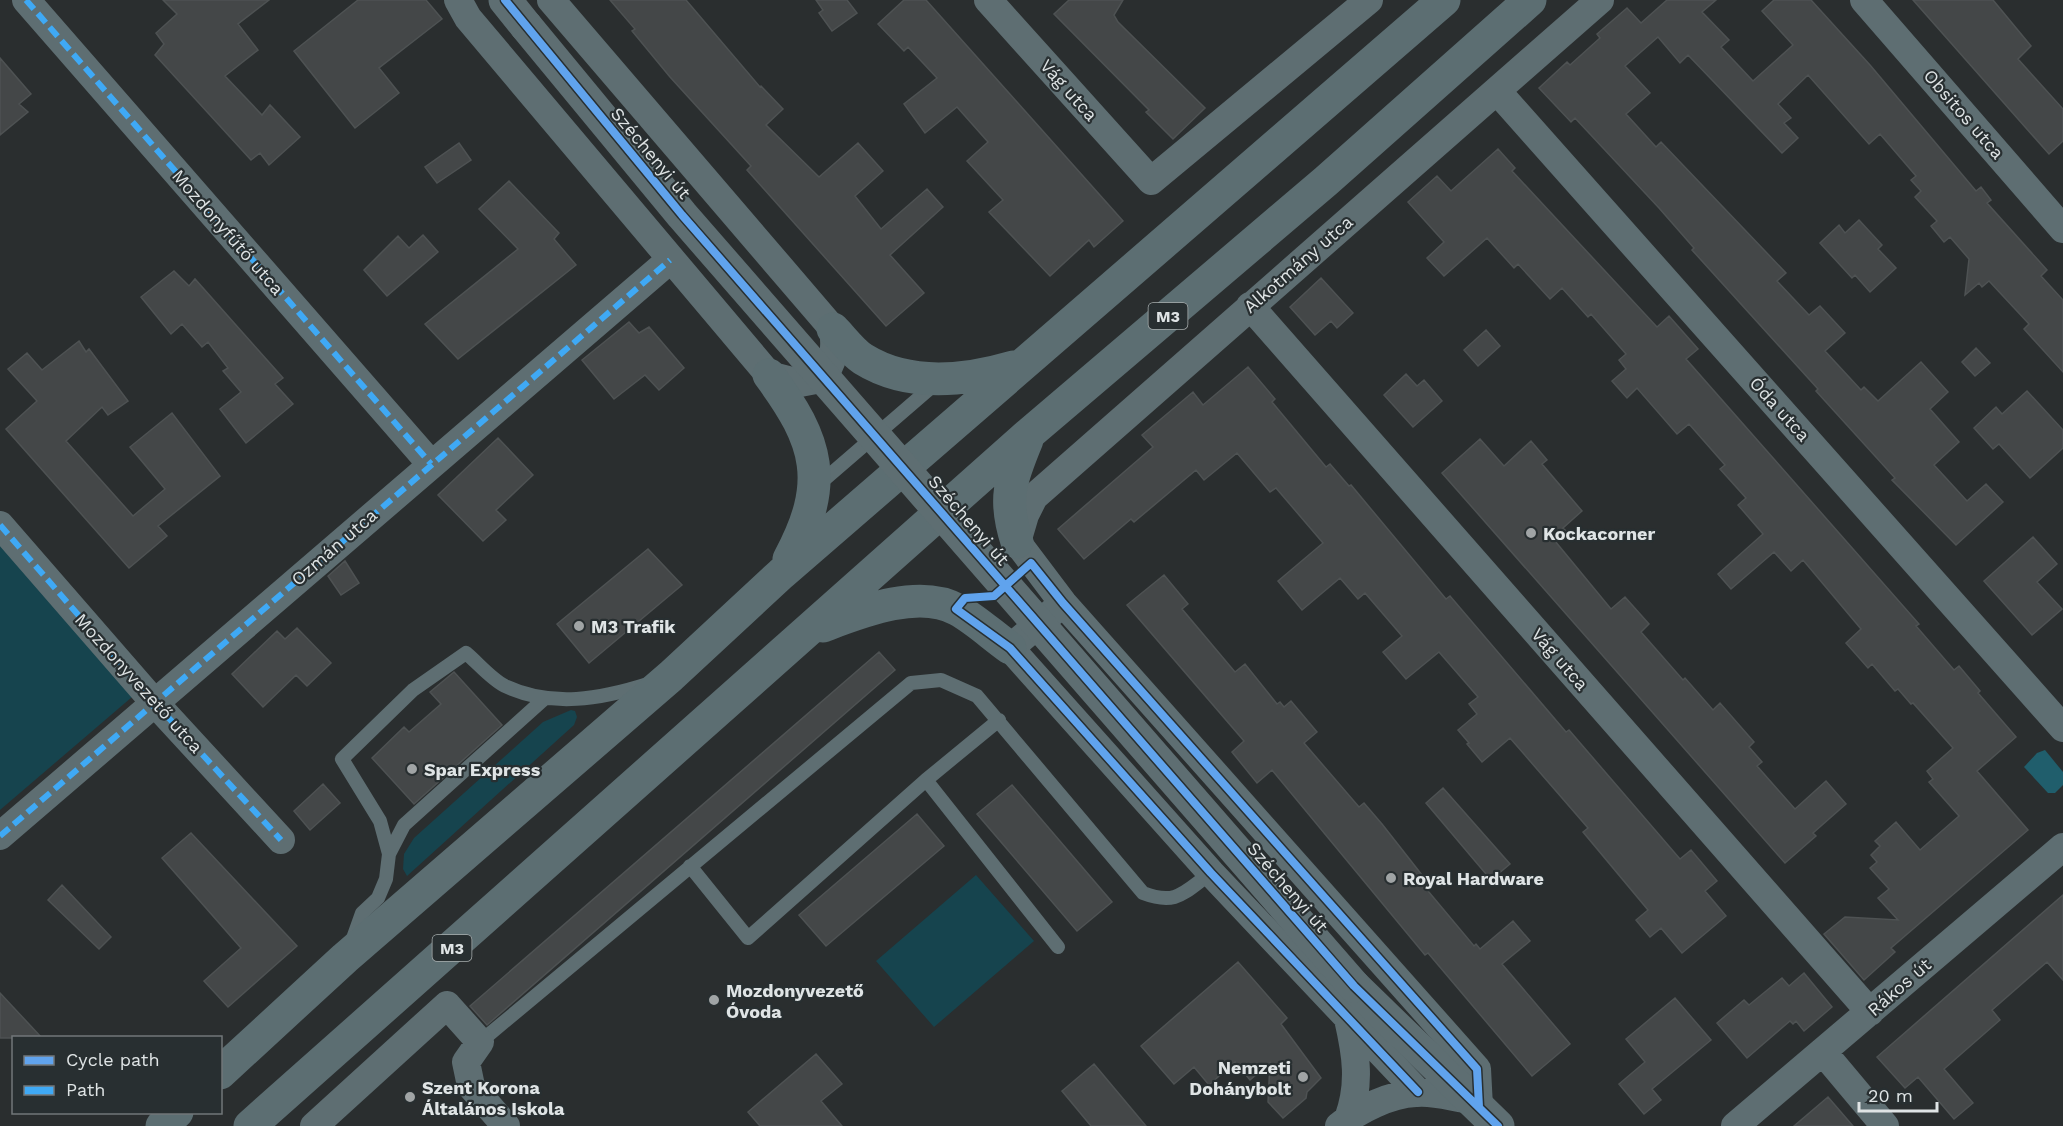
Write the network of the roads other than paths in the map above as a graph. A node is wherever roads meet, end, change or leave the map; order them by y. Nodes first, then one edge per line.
1 (26, 0) edge
2 (458, 0) edge
3 (505, 0) edge
4 (551, 0) edge
5 (988, 0) edge
6 (1368, 0) edge
7 (1444, 0) edge
8 (1530, 0) edge
9 (1600, 0) edge
10 (1864, 0) edge
11 (1497, 91) junction
12 (2063, 229) edge
13 (670, 260) junction
14 (1250, 306) junction
15 (833, 329) junction
16 (1018, 366) junction
17 (769, 375) junction
18 (941, 378) junction
19 (1030, 433) junction
20 (431, 464) junction
21 (815, 487) junction
22 (0, 525) edge
23 (1017, 542) junction
24 (781, 574) junction
25 (1063, 603) junction
26 (807, 632) junction
27 (1010, 648) junction
28 (671, 676) junction
29 (544, 699) junction
30 (154, 702) junction
31 (999, 720) junction
32 (2063, 728) edge
33 (926, 780) junction
34 (0, 836) edge
35 (281, 840) dead end
36 (2063, 847) edge
37 (389, 854) junction
38 (690, 866) junction
39 (1211, 873) junction
40 (1058, 947) dead end
41 (345, 958) junction
42 (1870, 1012) junction
43 (1348, 1019) junction
44 (480, 1042) junction
45 (1823, 1052) junction
46 (222, 1071) edge
47 (1418, 1092) junction
48 (1483, 1111) edge
49 (176, 1114) edge
50 (1343, 1122) edge
51 (162, 1126) edge
52 (250, 1126) edge
53 (314, 1126) edge
54 (506, 1126) edge
55 (1735, 1126) edge
56 (1885, 1126) edge

1 - 20 street, Mozdonyfűtő utca
2 - 13 street
3 - 48 street, Széchenyi út, bridge
4 - 15 street
5 - 6 street, Vág utca
7 - 16 main road
8 - 19 main road, M3
9 - 11 street, Alkotmány utca
10 - 12 street, Obsitos utca
11 - 14 street, Alkotmány utca
11 - 32 street, Óda utca
13 - 17 street
13 - 20 street, Ozmán utca
14 - 23 street, Alkotmány utca
14 - 42 street, Vág utca
15 - 17 street
15 - 18 main road
16 - 18 main road
16 - 24 main road
17 - 21 main road
18 - 21 lane
19 - 23 main road
19 - 26 main road, M3
20 - 30 street, Ozmán utca
21 - 24 main road
22 - 30 street, Mozdonyvezető utca
23 - 25 street
24 - 28 main road
25 - 27 street
25 - 48 street
26 - 27 main road
26 - 52 main road, M3
27 - 39 street
28 - 29 lane
28 - 41 main road
29 - 37 lane
29 - 37 lane
30 - 34 street, Ozmán utca
30 - 35 street, Mozdonyvezető utca
31 - 33 lane
31 - 38 lane
31 - 39 lane
33 - 38 lane
33 - 40 lane
36 - 42 street, Rákos út
37 - 41 lane
38 - 44 lane
39 - 43 street
41 - 46 main road
42 - 45 street, Rákos út
43 - 47 street
43 - 50 street
44 - 53 street
44 - 54 street
45 - 55 street, Rákos út
45 - 56 street
47 - 48 street
47 - 50 street
49 - 51 main road

